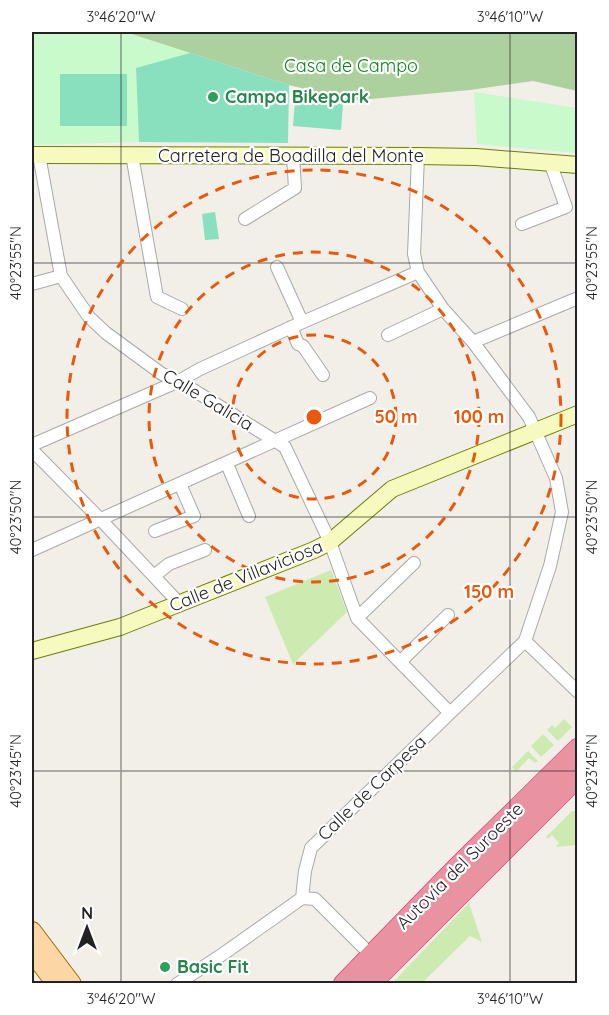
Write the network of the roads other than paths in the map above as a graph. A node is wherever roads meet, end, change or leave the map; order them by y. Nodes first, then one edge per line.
1 (35, 155) edge
2 (132, 155) junction
3 (293, 156) junction
4 (418, 156) junction
5 (550, 162) junction
6 (578, 165) edge
7 (245, 219) dead end
8 (522, 224) dead end
9 (278, 267) dead end
10 (418, 272) junction
11 (61, 276) junction
12 (32, 284) edge
13 (578, 298) edge
14 (182, 309) dead end
15 (443, 309) junction
16 (297, 324) junction
17 (388, 334) dead end
18 (473, 342) junction
19 (323, 375) dead end
20 (179, 381) junction
21 (370, 398) dead end
22 (578, 414) edge
23 (536, 431) junction
24 (276, 441) junction
25 (32, 445) edge
26 (32, 450) edge
27 (227, 464) junction
28 (180, 484) junction
29 (249, 516) dead end
30 (101, 520) junction
31 (155, 531) dead end
32 (330, 542) junction
33 (32, 550) edge
34 (205, 550) dead end
35 (414, 563) dead end
36 (154, 576) junction
37 (179, 603) junction
38 (448, 615) dead end
39 (357, 618) junction
40 (525, 641) junction
41 (32, 649) edge
42 (400, 662) junction
43 (578, 692) edge
44 (450, 713) junction
45 (578, 749) edge
46 (573, 783) edge
47 (302, 898) junction
48 (32, 931) edge
49 (364, 948) dead end
50 (32, 952) edge
51 (370, 983) edge
52 (56, 984) edge
53 (72, 984) edge
54 (177, 984) edge
55 (344, 984) edge

1 - 2 street, Carretera de Boadilla del Monte
1 - 11 street, Calle Galicia
2 - 3 street, Carretera de Boadilla del Monte
2 - 14 street
3 - 4 street, Carretera de Boadilla del Monte
3 - 7 street
4 - 5 street, Carretera de Boadilla del Monte
4 - 10 street
5 - 6 street, Carretera de Boadilla del Monte
5 - 8 street
9 - 16 street
10 - 15 street
10 - 16 street
11 - 12 street
11 - 20 street, Calle Galicia
13 - 18 street
15 - 17 street
15 - 18 street
16 - 19 street
16 - 20 street
18 - 23 street
20 - 24 street, Calle Galicia
20 - 25 street
21 - 24 street
22 - 23 street, Calle de Villaviciosa
23 - 32 street, Calle de Villaviciosa
23 - 40 street
24 - 27 street
24 - 32 street, Calle Galicia
26 - 30 street
27 - 28 street
27 - 29 street
28 - 30 street
28 - 31 street
30 - 33 street
30 - 36 street
32 - 37 street, Calle de Villaviciosa
32 - 39 street, Calle Galicia
34 - 36 street
35 - 39 street
36 - 37 street
37 - 41 street, Calle de Villaviciosa
38 - 42 street
39 - 42 street
40 - 43 street
40 - 44 street, Calle de Carpesa
42 - 44 street
44 - 47 street, Calle de Carpesa
45 - 55 highway, Autovía del Suroeste
46 - 51 highway, Autovía del Suroeste
47 - 49 street
47 - 54 street
48 - 53 main road
50 - 52 main road

